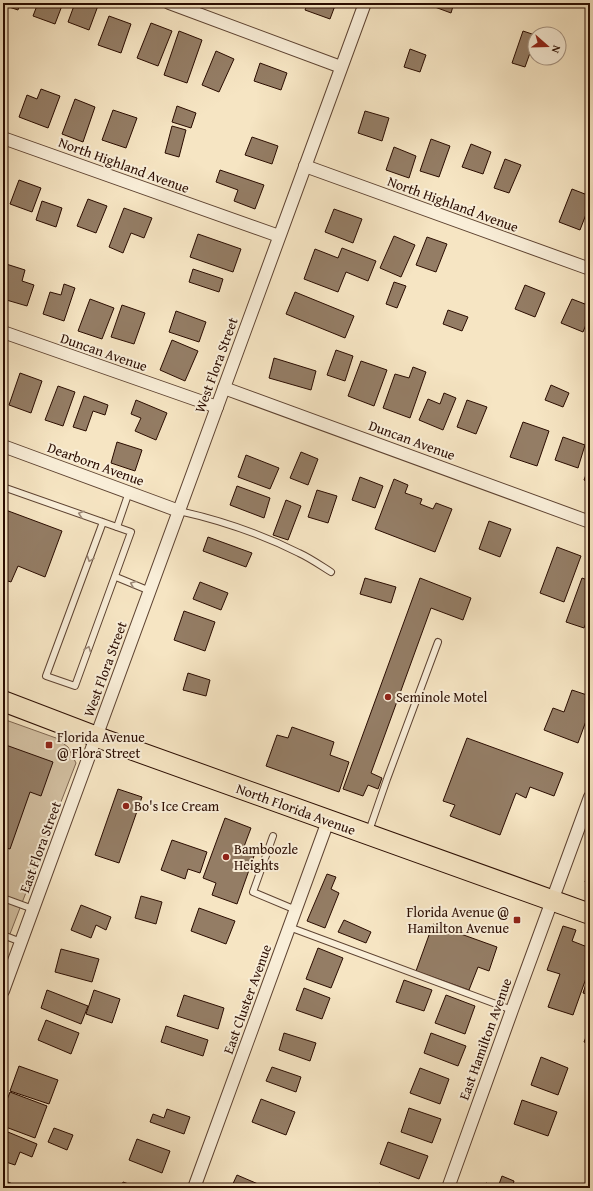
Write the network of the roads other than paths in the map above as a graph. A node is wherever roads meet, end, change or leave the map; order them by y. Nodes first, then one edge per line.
1 (169, 3) edge
2 (365, 3) edge
3 (341, 67) junction
4 (3, 138) edge
5 (305, 166) junction
6 (279, 236) junction
7 (590, 269) edge
8 (3, 332) edge
9 (224, 388) junction
10 (217, 407) junction
11 (3, 446) edge
12 (3, 487) edge
13 (129, 492) junction
14 (179, 511) junction
15 (103, 522) junction
16 (590, 522) edge
17 (117, 527) junction
18 (331, 572) dead end
19 (116, 577) junction
20 (150, 591) junction
21 (438, 642) dead end
22 (3, 701) edge
23 (97, 737) junction
24 (590, 797) edge
25 (328, 821) junction
26 (368, 835) junction
27 (273, 836) dead end
28 (3, 898) edge
29 (552, 901) junction
30 (33, 909) junction
31 (296, 910) junction
32 (590, 914) edge
33 (289, 927) junction
34 (3, 936) edge
35 (21, 942) junction
36 (3, 991) edge
37 (512, 1010) junction
38 (194, 1188) edge
39 (448, 1188) edge

1 - 3 street
2 - 3 street, West Flora Street
3 - 5 street, West Flora Street
4 - 6 street, North Highland Avenue
5 - 6 street, West Flora Street
5 - 7 street, North Highland Avenue
6 - 9 street, West Flora Street
8 - 10 street, Duncan Avenue
9 - 10 street, West Flora Street
9 - 16 street, Duncan Avenue
10 - 14 street, West Flora Street
11 - 13 street, Dearborn Avenue
15 -> 12 lane
13 - 14 street, Dearborn Avenue
13 - 17 lane
14 - 18 lane
14 - 20 street, West Flora Street
15 - 17 lane
15 -> 19 lane
17 - 19 lane
20 -> 19 lane
20 - 23 street, West Flora Street
21 - 26 lane
22 - 23 main road, North Florida Avenue
23 - 25 main road, North Florida Avenue
23 - 30 street, East Flora Street
24 - 29 street, East Hamilton Avenue
25 - 26 main road, North Florida Avenue
25 - 31 street, East Cluster Avenue
26 - 29 main road, North Florida Avenue
27 - 31 lane
28 - 30 lane
29 - 32 main road, North Florida Avenue
29 - 37 street, East Hamilton Avenue
30 - 35 street, East Flora Street
31 - 33 street, East Cluster Avenue
33 - 37 lane
33 - 38 street, East Cluster Avenue
34 - 35 lane
35 - 36 street, East Flora Street
37 - 39 street, East Hamilton Avenue

